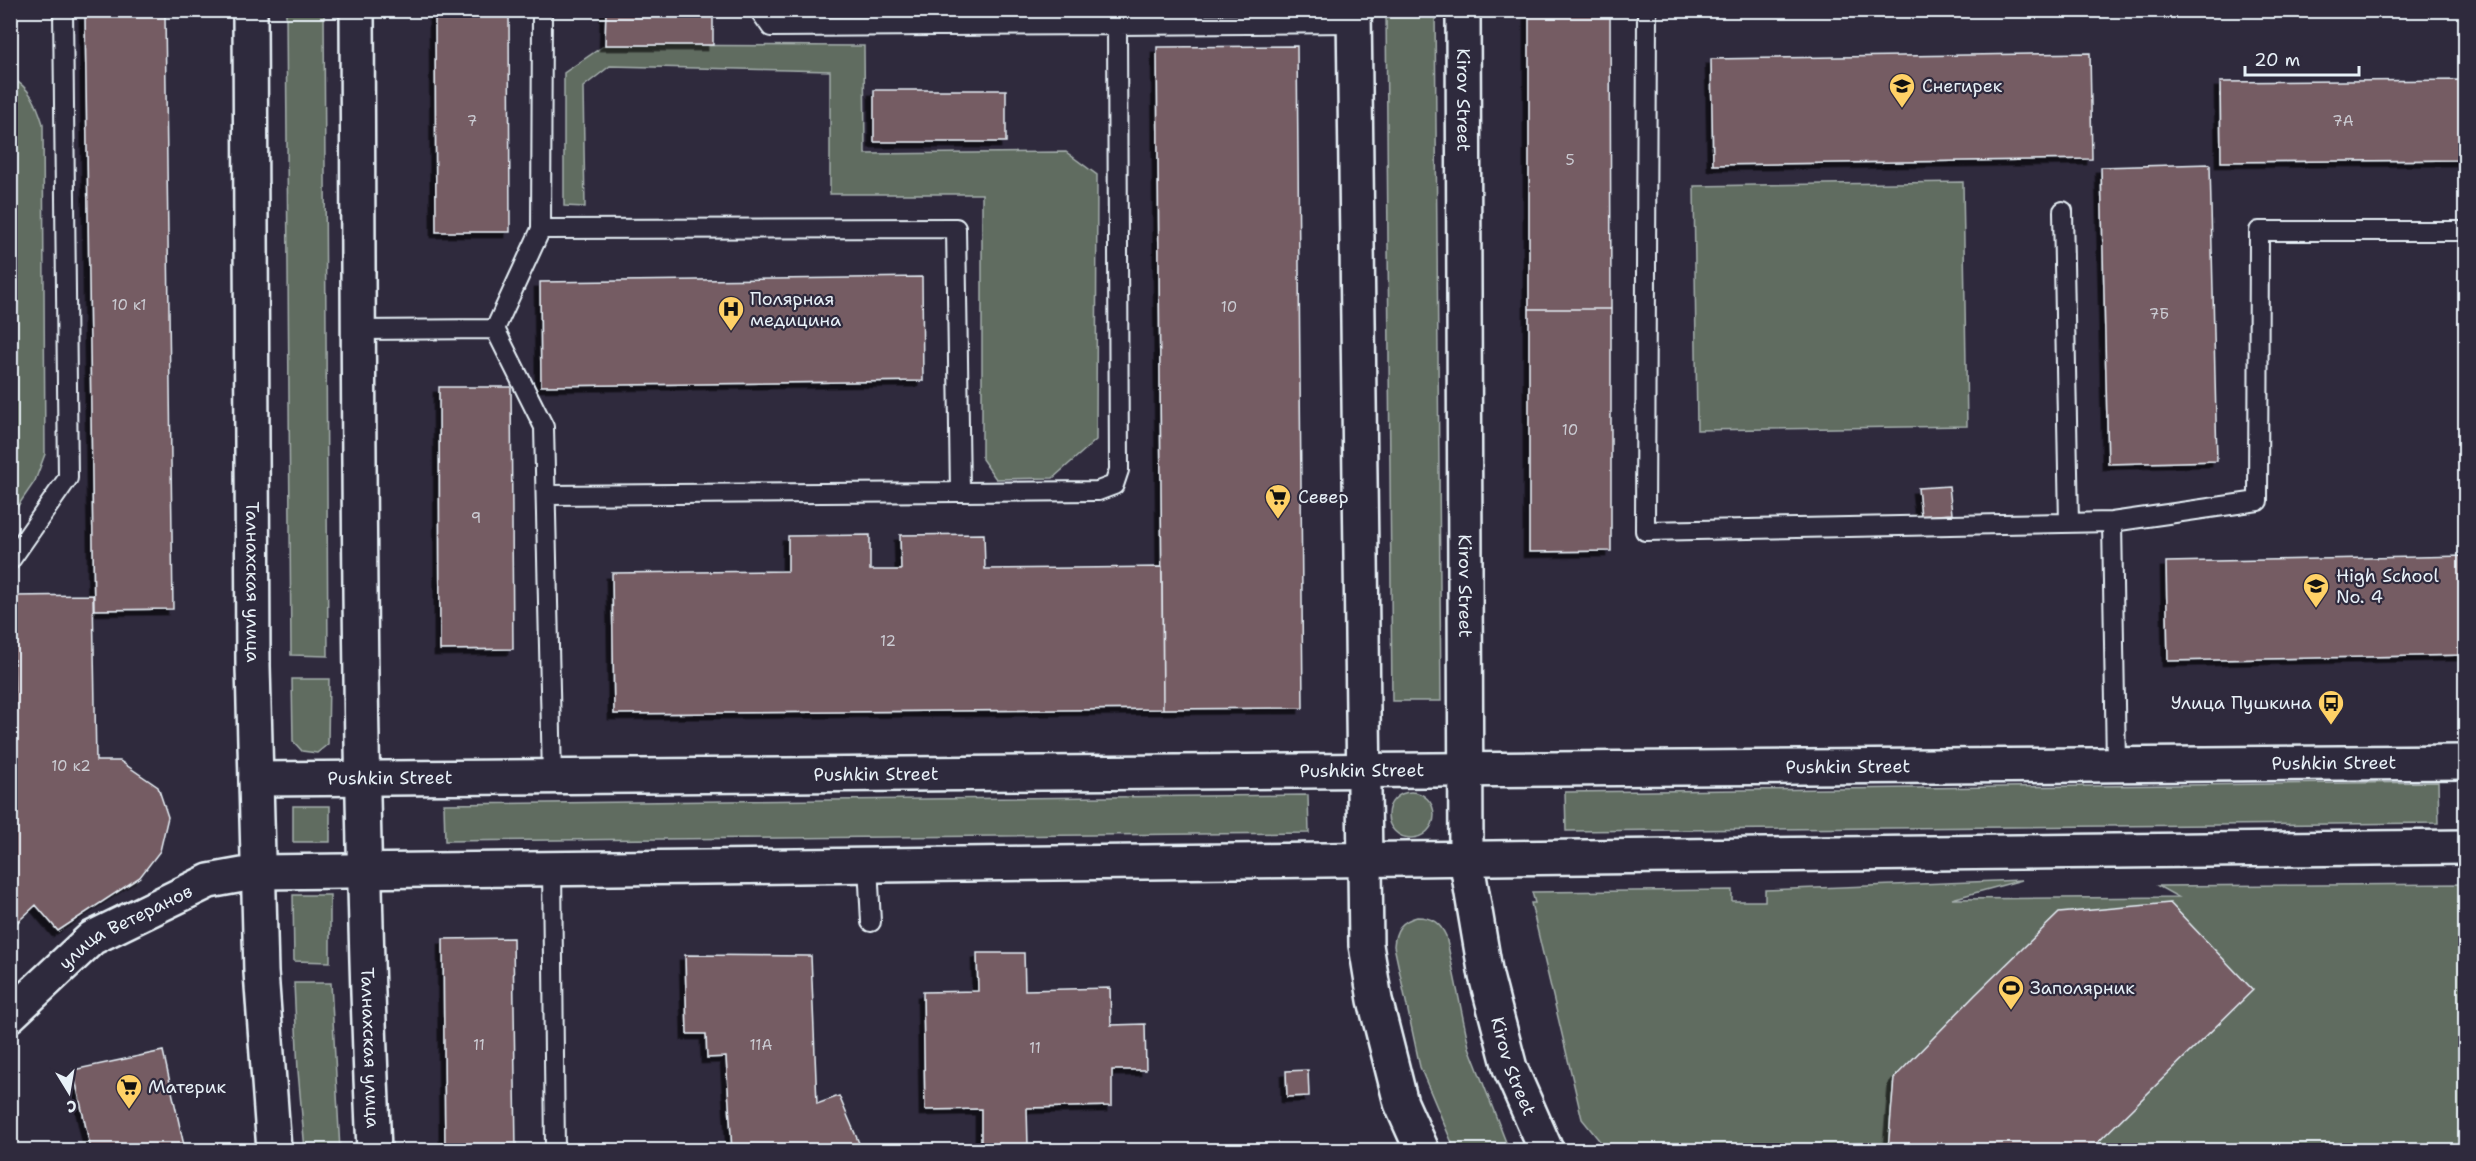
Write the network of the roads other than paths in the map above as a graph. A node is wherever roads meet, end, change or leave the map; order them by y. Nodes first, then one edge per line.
1 (63, 10) edge
2 (250, 10) edge
3 (357, 10) edge
4 (542, 10) edge
5 (759, 10) edge
6 (1462, 10) edge
7 (1647, 10) edge
8 (1354, 17) edge
9 (1117, 25) junction
10 (2063, 212) dead end
11 (541, 229) junction
12 (2466, 231) edge
13 (495, 329) junction
14 (359, 330) junction
15 (960, 492) junction
16 (546, 495) junction
17 (2112, 522) junction
18 (2069, 523) junction
19 (10, 561) edge
20 (2466, 762) edge
21 (2116, 764) junction
22 (1466, 769) junction
23 (1363, 770) junction
24 (552, 777) junction
25 (363, 778) junction
26 (256, 779) junction
27 (2466, 847) edge
28 (1466, 858) junction
29 (1364, 860) junction
30 (868, 865) junction
31 (552, 868) junction
32 (364, 871) junction
33 (259, 872) junction
34 (871, 922) dead end
35 (10, 1015) edge
36 (274, 1150) edge
37 (374, 1150) edge
38 (555, 1150) edge
39 (1422, 1150) edge
40 (1546, 1150) edge

1 - 19 lane
2 - 26 street, Талнахская улица
3 - 14 street, Талнахская улица
4 - 11 lane
5 - 9 lane
6 - 22 street, Kirov Street
7 - 18 lane
8 - 9 lane
8 - 23 street
9 - 15 lane
10 - 18 lane
11 - 13 lane
11 - 15 lane
12 - 17 lane
13 - 14 lane
13 - 16 lane
14 - 25 street, Талнахская улица
15 - 16 lane
16 - 24 lane
17 - 18 lane
17 - 21 lane
20 - 21 street, Pushkin Street
21 - 22 street, Pushkin Street
22 - 23 street, Pushkin Street
22 - 28 street, Kirov Street
23 - 24 street, Pushkin Street
23 - 29 street
24 - 25 street, Pushkin Street
25 - 26 street, Pushkin Street
25 - 32 street, Талнахская улица
26 - 33 street, Талнахская улица
27 - 28 street
28 - 29 street
28 - 40 street, Kirov Street
29 - 30 street
29 - 39 street
30 - 31 street
30 - 34 lane
31 - 32 street
31 - 38 lane
32 - 33 street
32 - 37 street, Талнахская улица
33 - 35 street, улица Ветеранов
33 - 36 street, Талнахская улица

